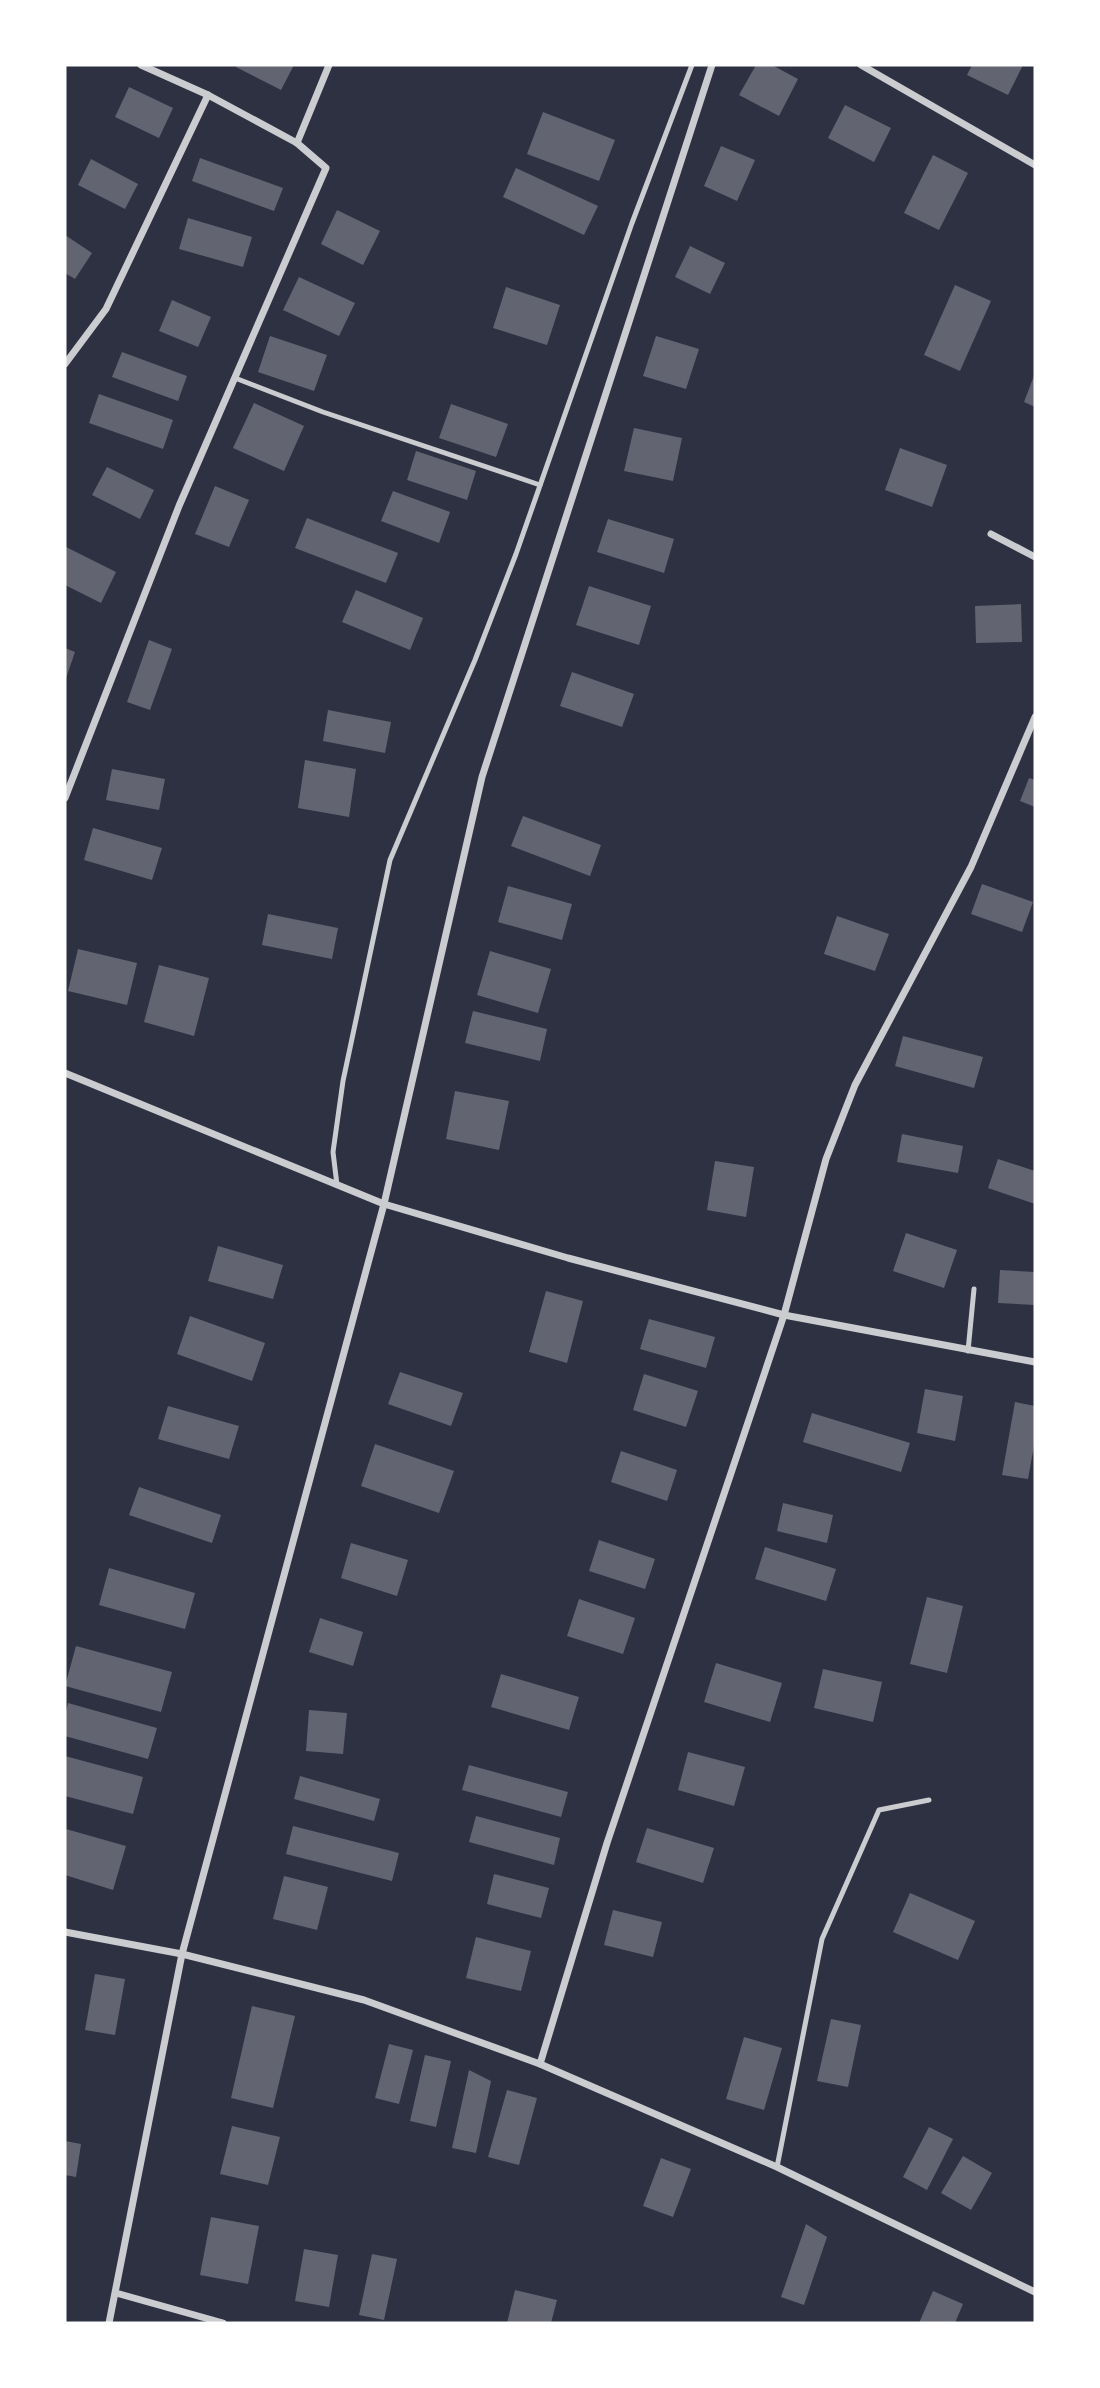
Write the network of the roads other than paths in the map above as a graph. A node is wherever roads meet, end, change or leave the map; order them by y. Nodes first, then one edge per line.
1 (141, 65) edge
2 (330, 65) edge
3 (692, 65) edge
4 (712, 65) edge
5 (861, 65) edge
6 (208, 94) junction
7 (297, 143) junction
8 (1035, 165) edge
9 (65, 365) edge
10 (235, 378) junction
11 (540, 485) junction
12 (991, 534) dead end
13 (1035, 557) edge
14 (1035, 717) edge
15 (65, 798) edge
16 (65, 1073) edge
17 (337, 1185) junction
18 (384, 1203) junction
19 (974, 1289) dead end
20 (784, 1315) junction
21 (968, 1350) junction
22 (1035, 1362) edge
23 (929, 1800) dead end
24 (65, 1932) edge
25 (182, 1954) junction
26 (540, 2064) junction
27 (777, 2167) junction
28 (1035, 2292) edge
29 (116, 2293) junction
30 (108, 2323) edge
31 (223, 2323) edge

1 - 6 street
2 - 7 street
3 - 11 lane
4 - 18 street
5 - 8 street
6 - 7 street
6 - 9 street
7 - 10 street
10 - 11 lane
10 - 15 street
11 - 17 lane
12 - 13 street
14 - 20 street
16 - 17 street
17 - 18 street
18 - 20 street
18 - 25 street
19 - 21 lane
20 - 21 street
20 - 26 street
21 - 22 street
23 - 27 lane
24 - 25 street
25 - 26 street
25 - 29 street
26 - 27 street
27 - 28 street
29 - 30 street
29 - 31 street

